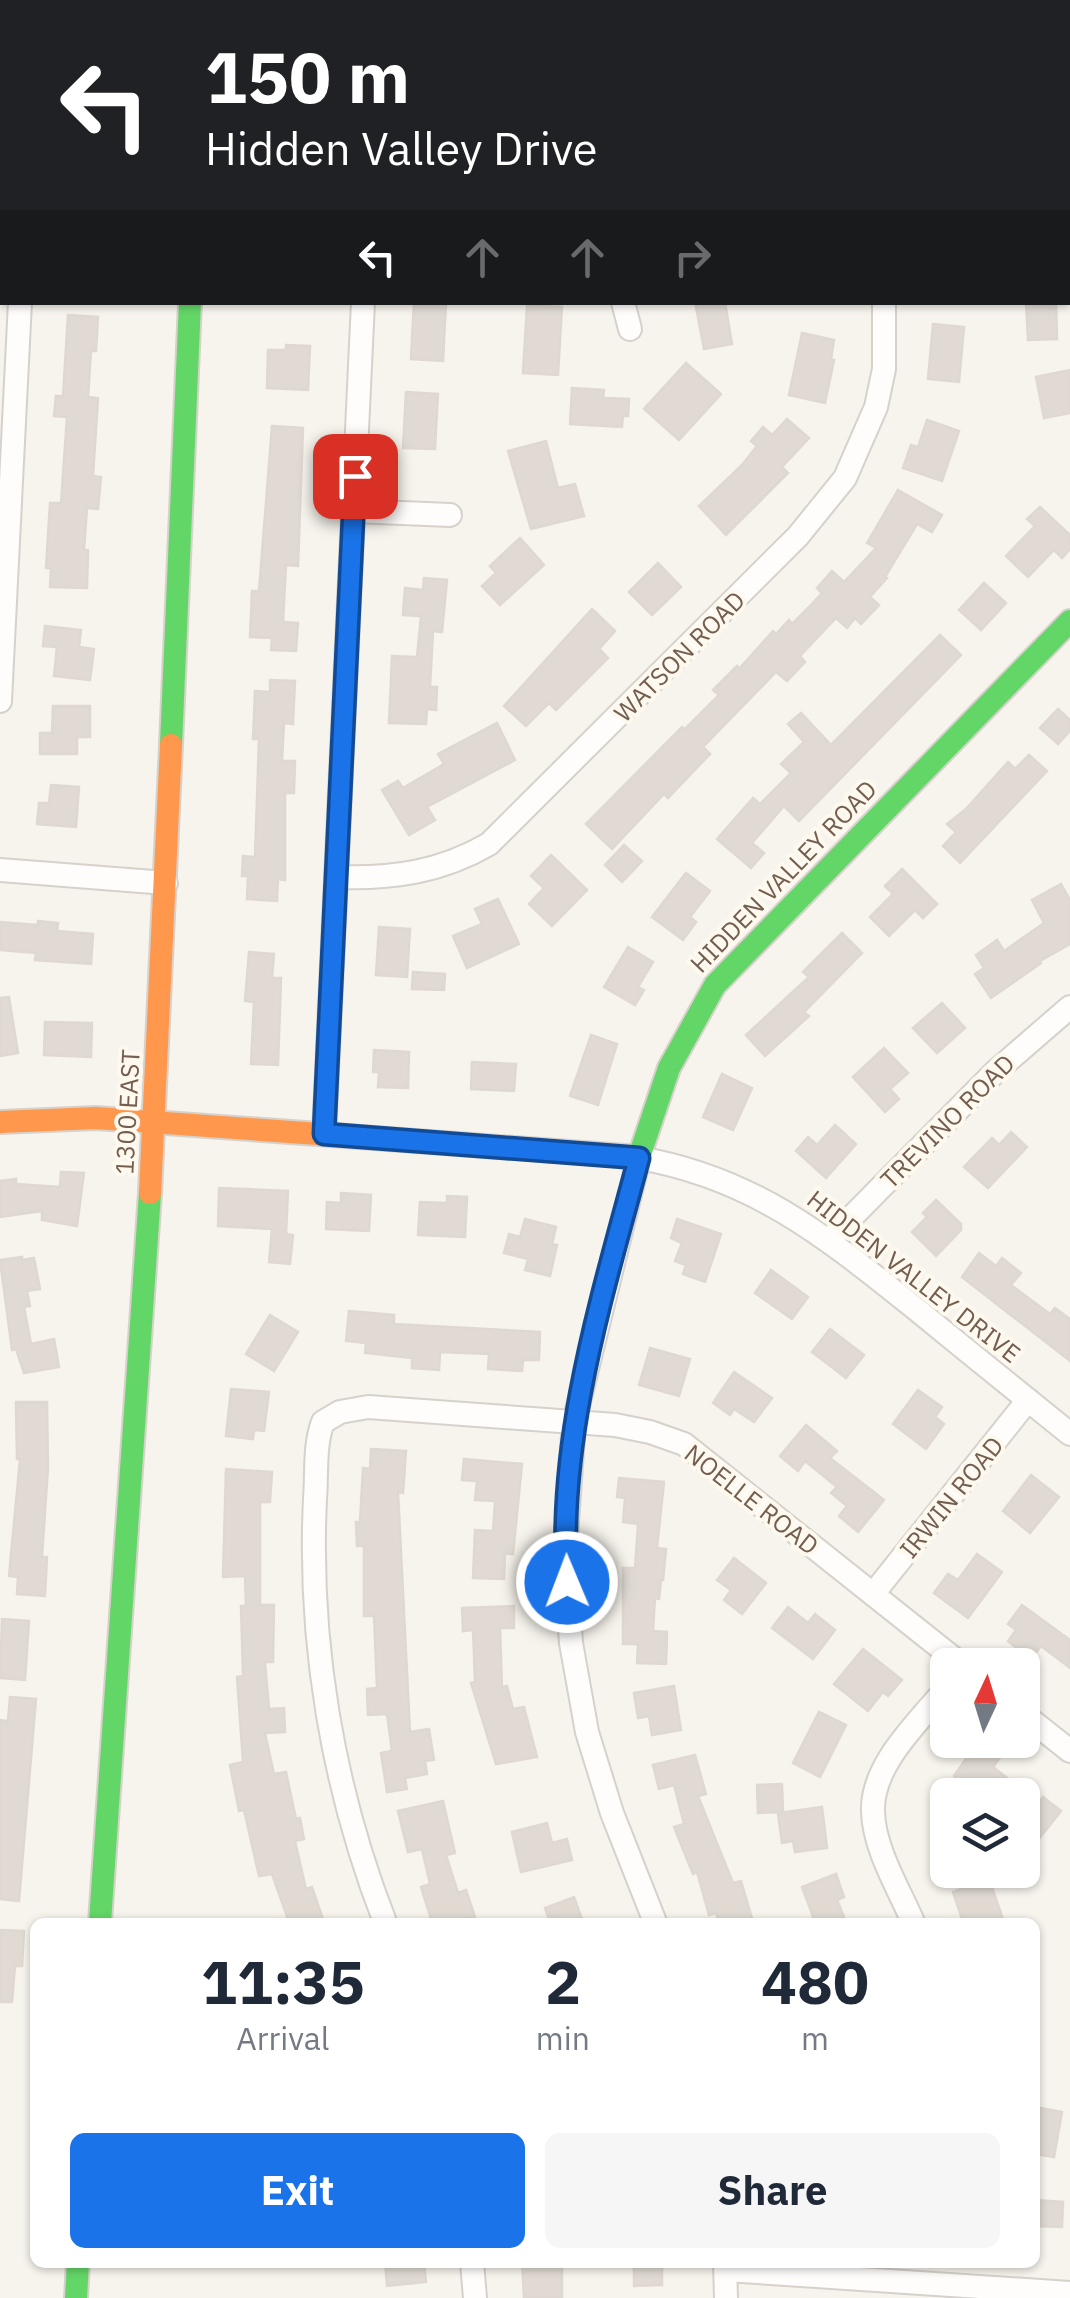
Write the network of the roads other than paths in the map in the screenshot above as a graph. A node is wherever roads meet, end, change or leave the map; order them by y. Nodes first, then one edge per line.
1 (20, 305) edge
2 (190, 305) edge
3 (363, 305) edge
4 (623, 305) edge
5 (884, 305) edge
6 (630, 328) dead end
7 (354, 511) junction
8 (450, 514) dead end
9 (1070, 621) edge
10 (0, 701) edge
11 (0, 870) edge
12 (336, 877) junction
13 (166, 883) junction
14 (1070, 1007) edge
15 (0, 1122) edge
16 (154, 1122) junction
17 (324, 1134) junction
18 (639, 1158) junction
19 (829, 1240) junction
20 (1028, 1400) junction
21 (574, 1422) junction
22 (1070, 1434) edge
23 (873, 1594) junction
24 (941, 1648) edge
25 (930, 1708) edge
26 (1040, 1728) edge
27 (1070, 1751) edge
28 (100, 1918) edge
29 (385, 1918) edge
30 (653, 1918) edge
31 (911, 1918) edge
32 (78, 2268) edge
33 (472, 2268) edge
34 (726, 2268) edge
35 (751, 2268) edge
36 (1070, 2293) edge
37 (76, 2298) edge
38 (475, 2298) edge
39 (726, 2298) edge

1 - 10 street
2 - 13 main road, 1300 EAST
3 - 7 street
4 - 6 street
5 - 12 street, WATSON ROAD
7 - 8 street
7 - 12 street
9 - 18 main road, HIDDEN VALLEY ROAD
11 - 13 street
12 - 17 street
13 - 16 main road, 1300 EAST
14 - 19 street, TREVINO ROAD
15 - 16 main road, HIDDEN VALLEY DRIVE
16 - 17 main road, HIDDEN VALLEY DRIVE
16 - 28 main road, 1300 EAST
17 - 18 main road, HIDDEN VALLEY DRIVE
18 - 19 street, HIDDEN VALLEY DRIVE
18 - 21 street, HIDDEN VALLEY ROAD
19 - 20 street, HIDDEN VALLEY DRIVE
20 - 22 street, HIDDEN VALLEY DRIVE
20 - 23 street, IRWIN ROAD
21 - 23 street, NOELLE ROAD
21 - 29 street, NOELLE ROAD
21 - 30 street, HIDDEN VALLEY ROAD
23 - 24 street, NOELLE ROAD
25 - 31 street
26 - 27 street
32 - 37 main road
33 - 38 street
34 - 39 street
35 - 36 street

